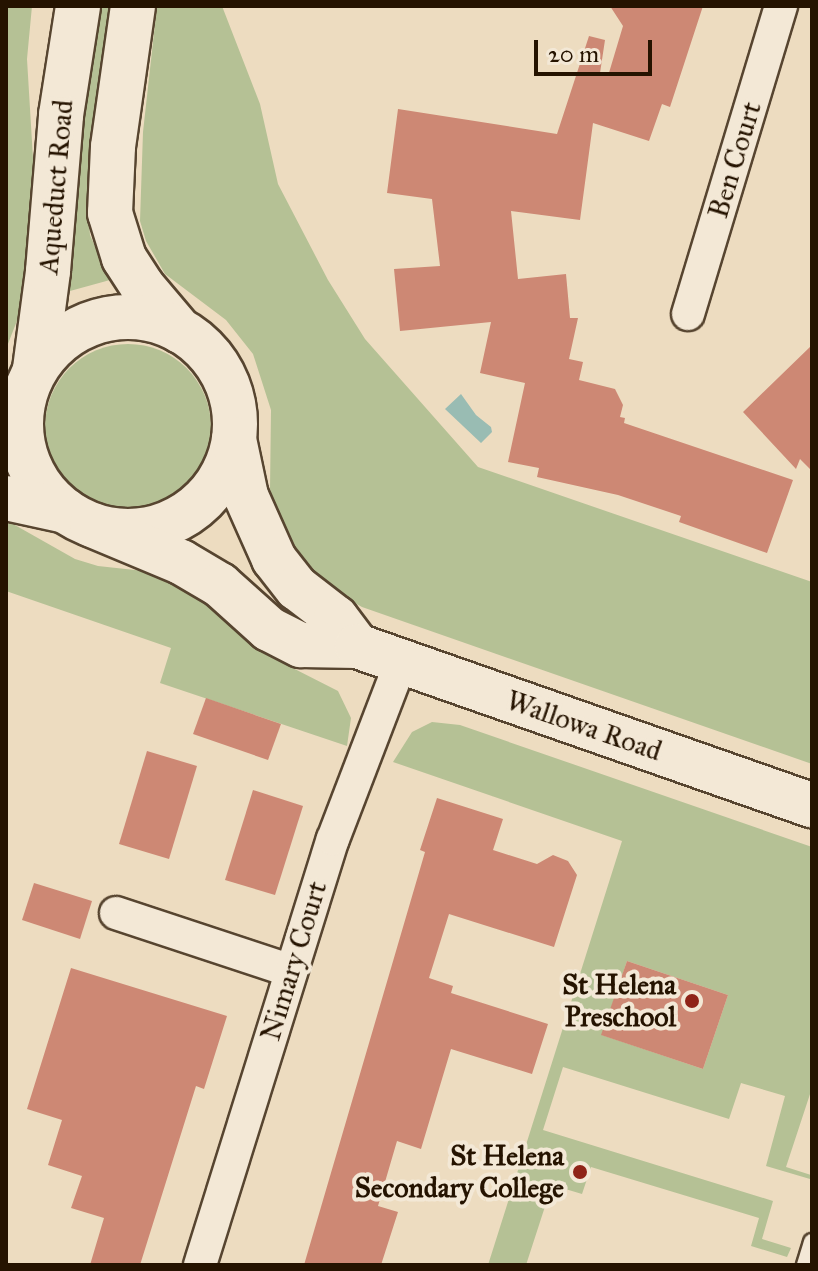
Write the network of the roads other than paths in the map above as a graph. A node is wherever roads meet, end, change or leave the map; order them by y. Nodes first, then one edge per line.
1 (78, 6) edge
2 (133, 6) edge
3 (781, 6) edge
4 (688, 314) dead end
5 (180, 331) junction
6 (24, 381) edge
7 (234, 439) junction
8 (6, 498) edge
9 (79, 518) junction
10 (357, 646) junction
11 (401, 662) junction
12 (812, 805) edge
13 (116, 913) dead end
14 (291, 971) junction
15 (812, 1242) edge
16 (200, 1265) edge
17 (805, 1265) edge

1 - 6 main road, Aqueduct Road
2 - 5 main road, Aqueduct Road
3 - 4 street, Ben Court
5 - 6 main road
5 - 7 main road
6 - 9 main road
7 - 9 main road
7 - 10 main road
8 - 9 main road
9 - 10 main road, Wallowa Road
10 - 11 main road, Wallowa Road
11 - 12 main road, Wallowa Road
11 - 14 street, Nimary Court
13 - 14 street
14 - 16 street, Nimary Court
15 - 17 lane

